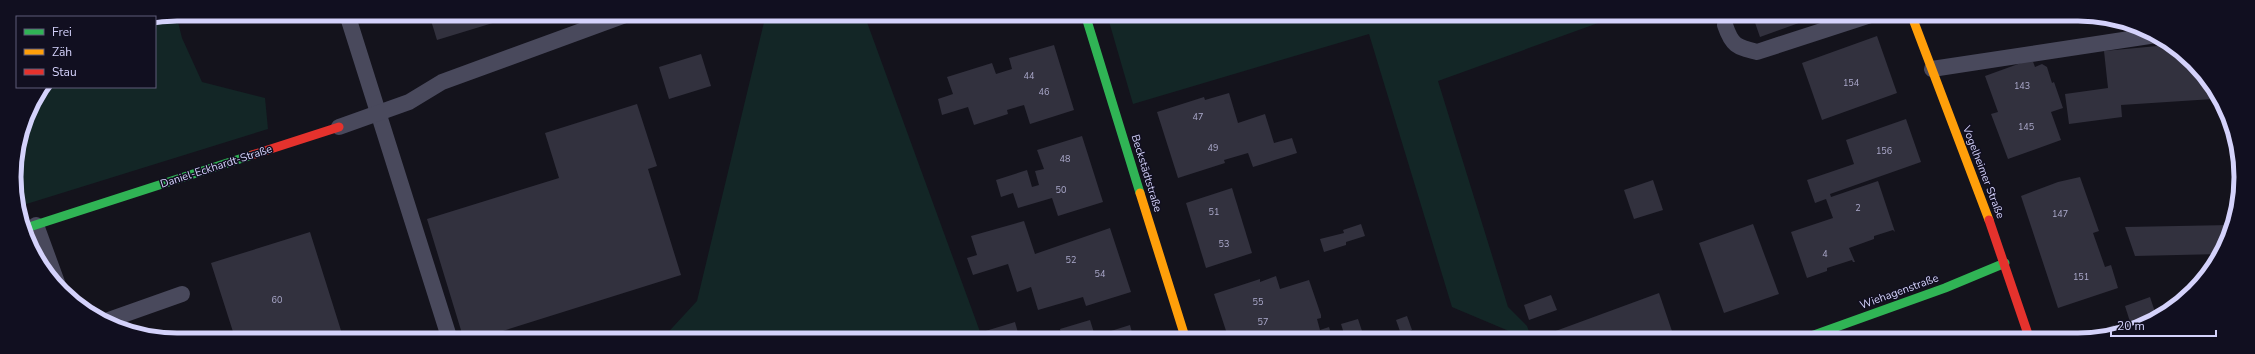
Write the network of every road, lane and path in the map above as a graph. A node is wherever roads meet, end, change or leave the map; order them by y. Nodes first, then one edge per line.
1 (349, 21) edge
2 (609, 21) edge
3 (1087, 21) edge
4 (1853, 21) edge
5 (1914, 21) edge
6 (1725, 25) dead end
7 (2146, 37) edge
8 (1932, 69) junction
9 (377, 113) junction
10 (339, 127) joint
11 (29, 227) edge
12 (2005, 263) junction
13 (48, 265) edge
14 (182, 294) dead end
15 (112, 319) edge
16 (448, 333) edge
17 (1184, 333) edge
18 (1820, 333) edge
19 (2028, 333) edge

1 - 9 lane
2 - 9 lane, Daniel-Eckhardt-Straße
3 - 17 street, Beckstädtstraße
4 - 6 lane
5 - 8 street, Vogelheimer Straße
7 - 8 lane
8 - 12 street, Vogelheimer Straße
9 - 10 lane, Daniel-Eckhardt-Straße
9 - 16 lane
10 - 11 street, Daniel-Eckhardt-Straße
11 - 13 lane
12 - 18 street, Wiehagenstraße
12 - 19 street, Vogelheimer Straße
14 - 15 lane

